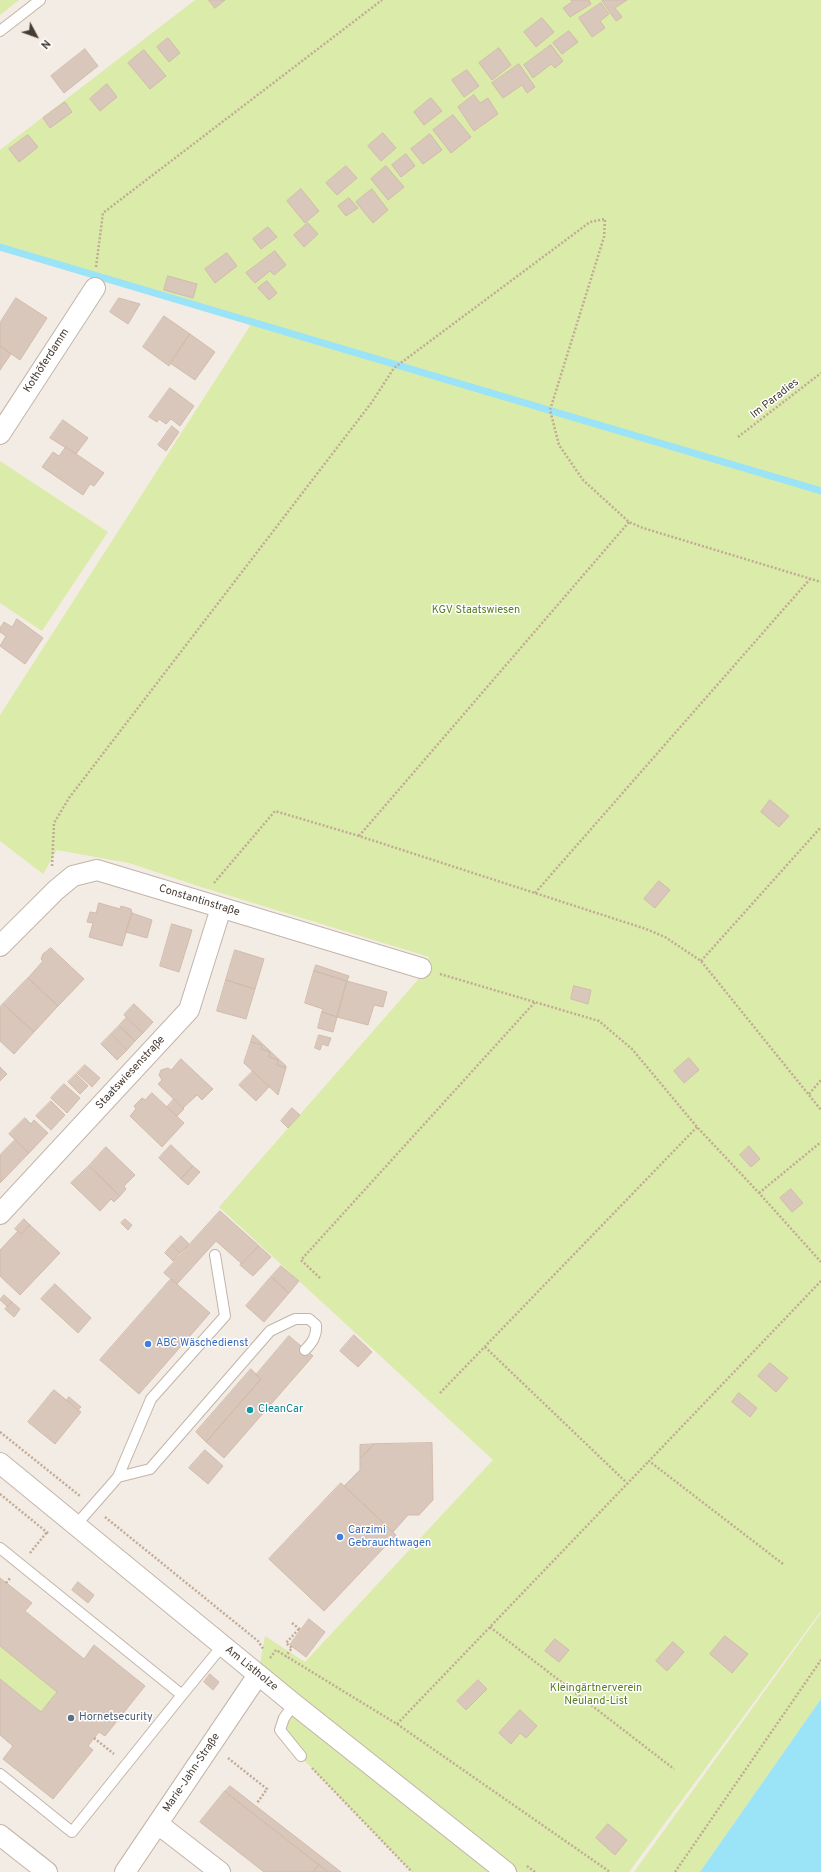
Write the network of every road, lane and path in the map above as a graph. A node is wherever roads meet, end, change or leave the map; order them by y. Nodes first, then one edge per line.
1 (40, 0) edge
2 (382, 0) edge
3 (0, 31) edge
4 (95, 280) joint
5 (821, 373) edge
6 (0, 434) edge
7 (738, 437) dead end
8 (629, 522) junction
9 (810, 579) junction
10 (821, 582) edge
11 (821, 827) edge
12 (359, 836) junction
13 (56, 890) junction
14 (535, 893) junction
15 (212, 905) junction
16 (0, 946) edge
17 (701, 961) junction
18 (421, 968) joint
19 (535, 1002) junction
20 (821, 1080) edge
21 (808, 1094) junction
22 (821, 1110) edge
23 (697, 1127) junction
24 (821, 1142) edge
25 (760, 1193) junction
26 (0, 1214) edge
27 (215, 1254) dead end
28 (821, 1262) edge
29 (320, 1278) dead end
30 (821, 1281) edge
31 (485, 1347) junction
32 (306, 1350) dead end
33 (440, 1393) dead end
34 (649, 1460) junction
35 (0, 1463) edge
36 (118, 1477) junction
37 (627, 1483) junction
38 (76, 1525) junction
39 (0, 1548) edge
40 (783, 1564) dead end
41 (292, 1623) dead end
42 (490, 1627) junction
43 (223, 1645) junction
44 (285, 1657) junction
45 (270, 1658) dead end
46 (821, 1660) edge
47 (258, 1675) junction
48 (182, 1696) junction
49 (294, 1704) junction
50 (397, 1724) junction
51 (94, 1738) dead end
52 (301, 1756) joint
53 (227, 1757) dead end
54 (126, 1764) junction
55 (674, 1769) dead end
56 (0, 1774) edge
57 (257, 1803) dead end
58 (158, 1824) junction
59 (0, 1835) edge
60 (47, 1872) edge
61 (125, 1872) edge
62 (220, 1872) edge
63 (412, 1872) edge
64 (506, 1872) edge
65 (610, 1872) edge
66 (674, 1872) edge

1 - 3 lane
2 - 4 path
4 - 6 street, Kothöferdamm
5 - 7 path, Im Paradies
8 - 9 path
8 - 12 path
8 - 13 path
9 - 10 path
9 - 14 path
11 - 17 path
12 - 14 path
12 - 15 path
13 - 15 street, Constantinstraße
13 - 16 street, Constantinstraße
14 - 17 path
15 - 18 street, Constantinstraße
15 - 26 street, Staatswiesenstraße
17 - 21 path
18 - 19 path
19 - 23 path
19 - 29 path
20 - 21 path
21 - 22 path
23 - 25 path
23 - 31 path
24 - 25 path
25 - 28 path
27 - 36 lane
30 - 34 path
31 - 33 path
31 - 37 path
32 - 36 lane
34 - 37 path
34 - 40 path
35 - 38 street, Am Listholze
36 - 38 lane
37 - 42 path
38 - 43 street, Am Listholze
39 - 48 lane
41 - 44 path
42 - 50 path
42 - 55 path
43 - 47 street, Am Listholze
43 - 48 lane
44 - 45 path
44 - 50 path
46 - 66 path
47 - 49 street, Am Listholze
47 - 58 street, Marie-Jahn-Straße
48 - 54 lane
49 - 52 lane
49 - 64 street, Am Listholze
50 - 65 path
51 - 54 path
52 - 63 path
53 - 57 path
54 - 56 lane
58 - 61 street, Marie-Jahn-Straße
58 - 62 street
59 - 60 street

